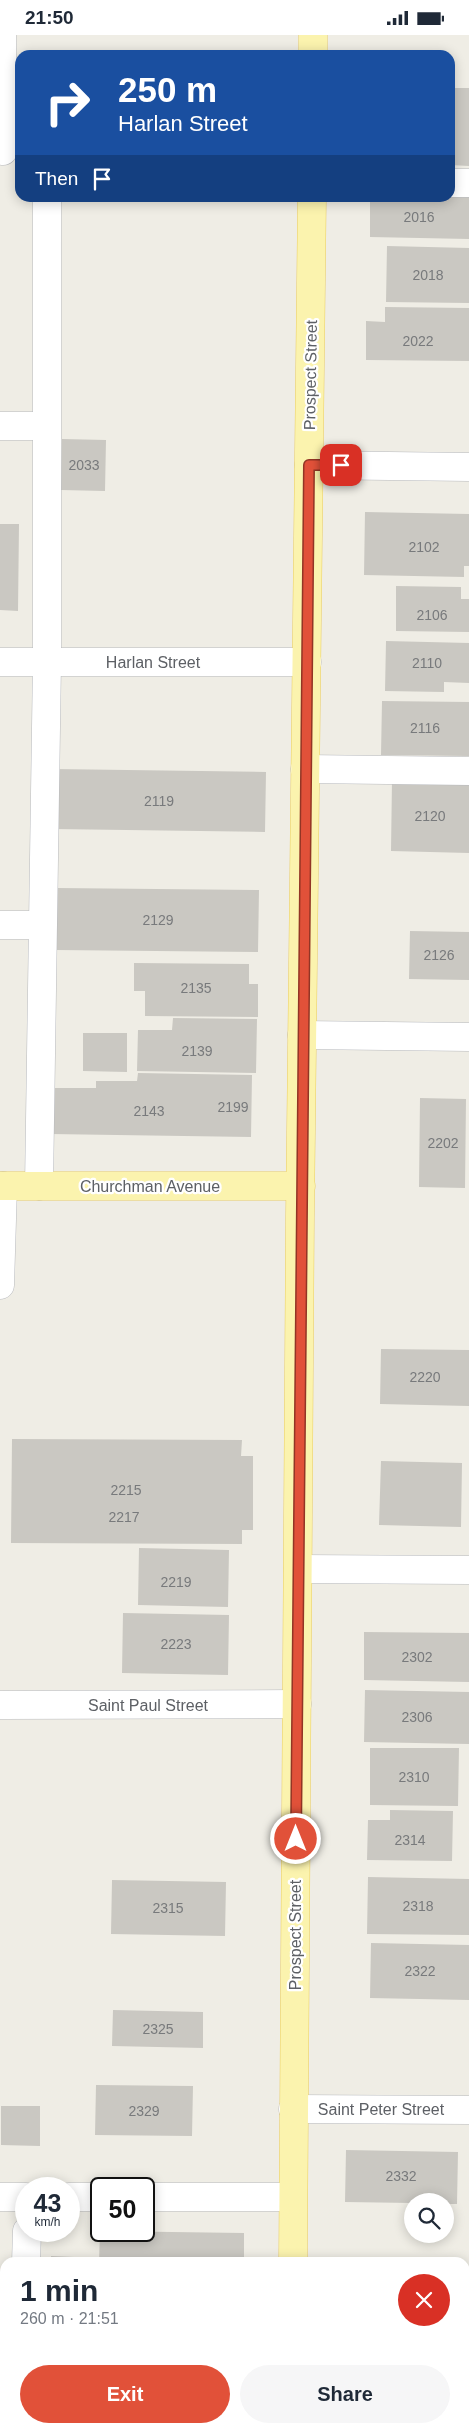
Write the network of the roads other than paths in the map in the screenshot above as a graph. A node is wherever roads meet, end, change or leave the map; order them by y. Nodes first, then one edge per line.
1 (2, 35) edge
2 (313, 35) edge
3 (313, 50) edge
4 (8, 151) edge
5 (455, 183) edge
6 (469, 183) edge
7 (48, 202) edge
8 (312, 202) edge
9 (0, 426) edge
10 (47, 426) junction
11 (309, 465) junction
12 (469, 467) edge
13 (0, 661) edge
14 (47, 662) junction
15 (307, 662) junction
16 (305, 769) junction
17 (469, 771) edge
18 (0, 925) edge
19 (43, 925) junction
20 (302, 1035) junction
21 (469, 1037) edge
22 (1, 1186) edge
23 (39, 1186) junction
24 (301, 1186) junction
25 (0, 1285) edge
26 (298, 1569) junction
27 (469, 1570) edge
28 (297, 1704) junction
29 (0, 1705) edge
30 (293, 2109) junction
31 (469, 2110) edge
32 (155, 2197) edge
33 (293, 2197) junction
34 (27, 2242) edge
35 (26, 2257) edge
36 (293, 2257) edge

1 - 4 street
2 - 3 main road
5 - 6 street
7 - 10 street
8 - 11 main road, Prospect Street
9 - 10 street
10 - 14 street
11 - 12 street
11 - 15 main road, Prospect Street
13 - 14 street, Harlan Street
14 - 15 street, Harlan Street
14 - 19 street
15 - 16 main road, Prospect Street
16 - 17 street
16 - 20 main road, Prospect Street
18 - 19 street
19 - 23 street
20 - 21 street
20 - 24 main road, Prospect Street
22 - 23 main road, Churchman Avenue
22 - 25 street
23 - 24 main road, Churchman Avenue
24 - 26 main road, Prospect Street
26 - 27 street
26 - 28 main road, Prospect Street
28 - 29 street, Saint Paul Street
28 - 30 main road, Prospect Street
30 - 31 street, Saint Peter Street
30 - 33 main road, Prospect Street
32 - 33 street
33 - 36 main road, Prospect Street
34 - 35 street

